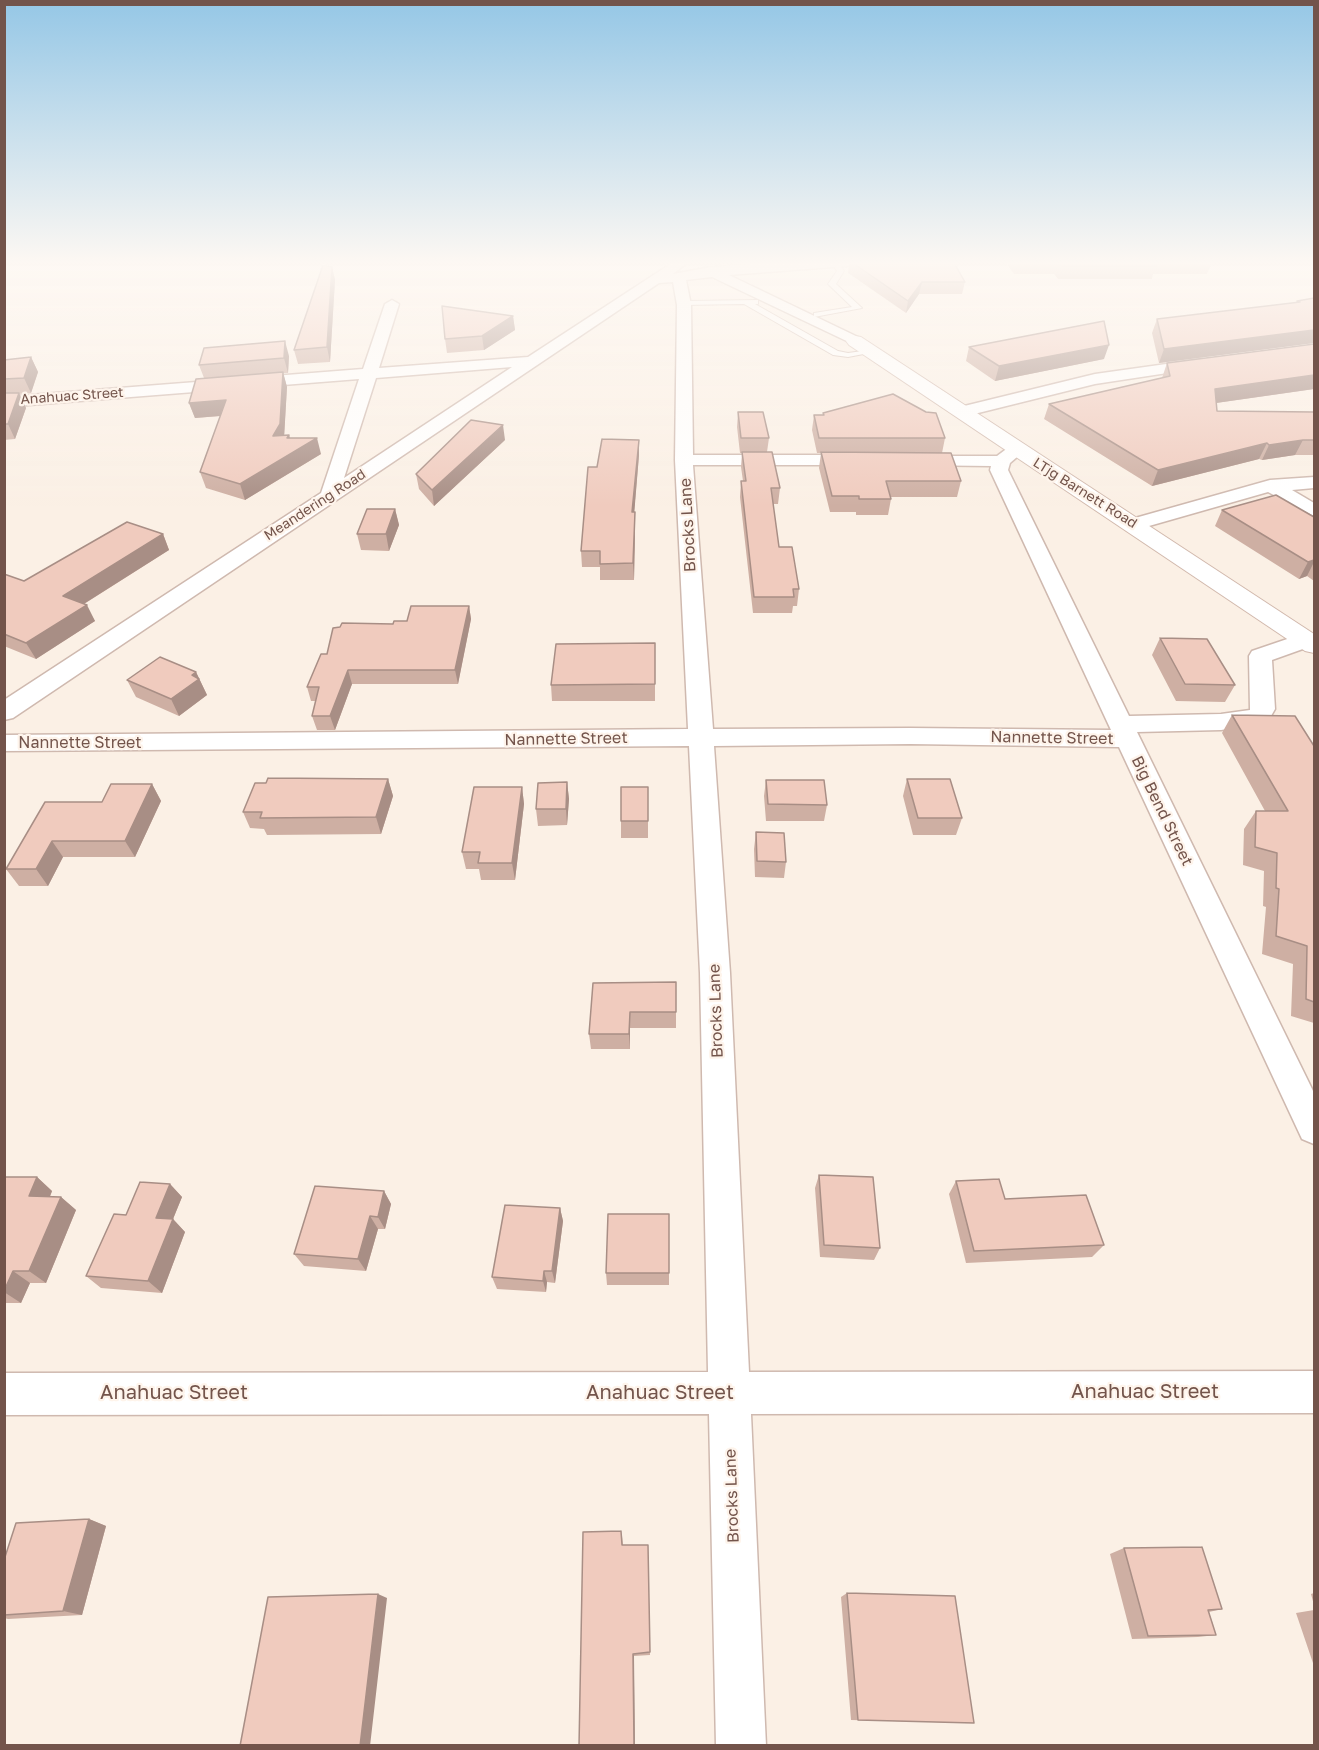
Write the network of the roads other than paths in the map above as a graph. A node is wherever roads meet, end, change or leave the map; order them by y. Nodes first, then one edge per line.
1 (379, 343) edge
2 (561, 343) edge
3 (678, 343) edge
4 (817, 343) edge
5 (854, 343) edge
6 (855, 343) edge
7 (862, 347) junction
8 (535, 361) junction
9 (1223, 361) edge
10 (369, 374) junction
11 (4, 402) edge
12 (962, 412) junction
13 (1009, 455) junction
14 (684, 460) junction
15 (872, 460) edge
16 (896, 460) edge
17 (1314, 483) edge
18 (1270, 486) junction
19 (329, 496) junction
20 (1314, 510) edge
21 (1135, 524) junction
22 (1311, 642) edge
23 (8, 706) edge
24 (1124, 732) junction
25 (700, 737) junction
26 (4, 743) edge
27 (1314, 1128) edge
28 (1314, 1392) edge
29 (729, 1393) junction
30 (4, 1394) edge
31 (741, 1746) edge

1 - 10 street
2 - 8 street, Meandering Road
3 - 14 street, Brocks Lane
4 - 7 lane
5 - 7 street, LTjg Barnett Road
6 - 7 street, LTjg Barnett Road
7 - 12 street, LTjg Barnett Road
8 - 10 street, Anahuac Street
8 - 19 street, Meandering Road
9 - 12 street
10 - 11 street, Anahuac Street
10 - 19 street
12 - 13 street, LTjg Barnett Road
13 - 16 street
13 - 21 street, LTjg Barnett Road
13 - 24 street, Big Bend Street
14 - 15 street
14 - 25 street, Brocks Lane
17 - 18 street
18 - 20 street
18 - 21 street
19 - 23 street, Meandering Road
21 - 22 street, LTjg Barnett Road
22 - 24 street, Nannette Street
24 - 25 street, Nannette Street
24 - 27 street, Big Bend Street
25 - 26 street, Nannette Street
25 - 29 street, Brocks Lane
28 - 29 street, Anahuac Street
29 - 30 street, Anahuac Street
29 - 31 street, Brocks Lane

